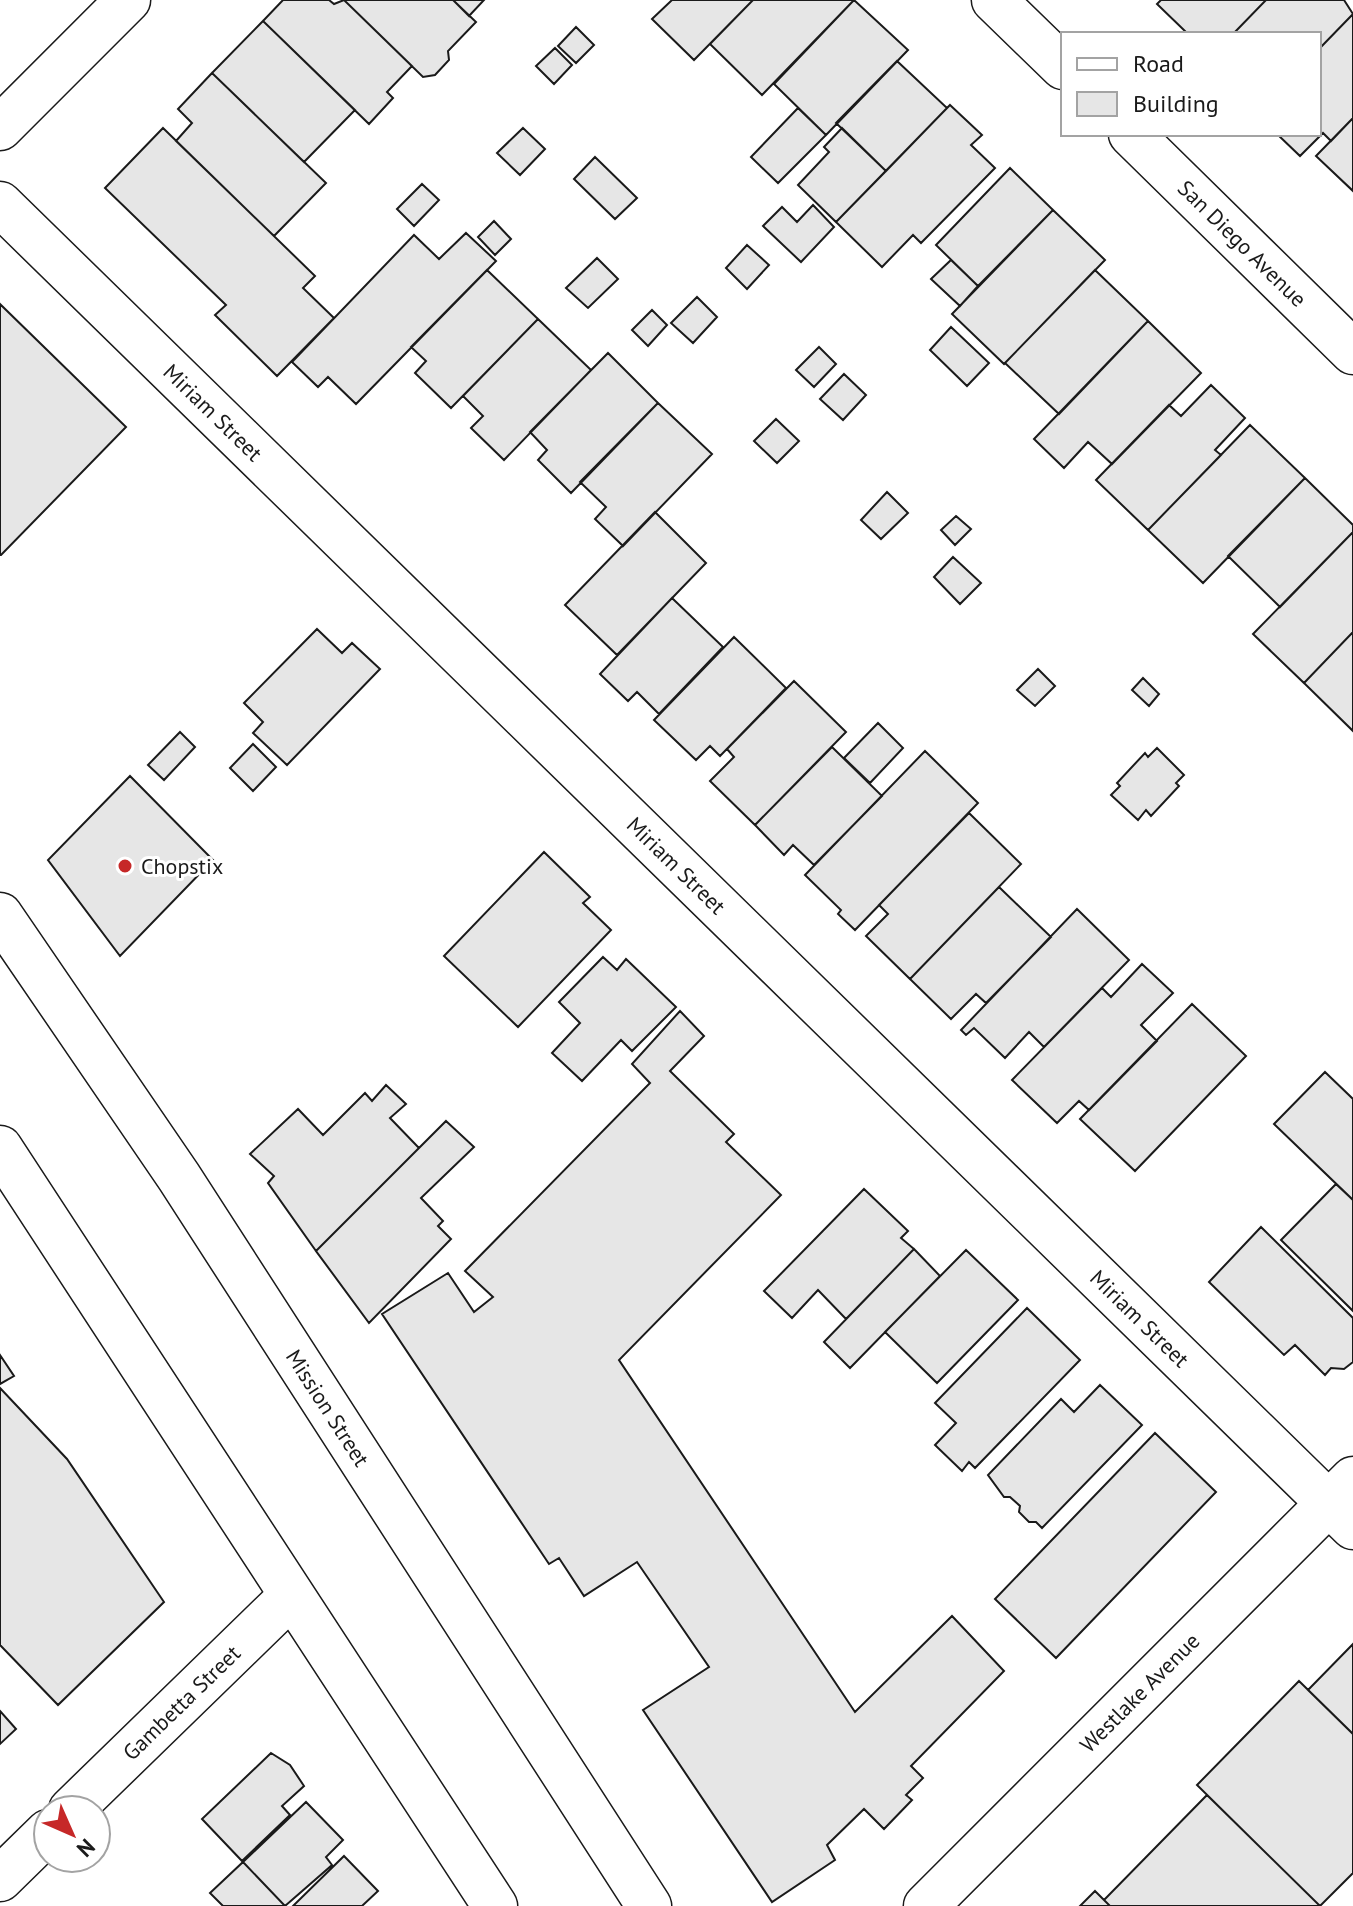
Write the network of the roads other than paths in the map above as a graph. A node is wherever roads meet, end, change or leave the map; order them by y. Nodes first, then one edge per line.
1 (128, 0) edge
2 (994, 0) edge
3 (1061, 65) edge
4 (0, 128) edge
5 (1133, 136) edge
6 (0, 204) edge
7 (1353, 352) edge
8 (0, 915) edge
9 (0, 1148) edge
10 (1345, 1503) edge
11 (291, 1596) junction
12 (87, 1794) edge
13 (32, 1848) edge
14 (0, 1879) edge
15 (495, 1906) edge
16 (649, 1906) edge
17 (926, 1906) edge

1 - 4 street
2 - 3 street
5 - 7 street, San Diego Avenue
6 - 10 street, Miriam Street
8 - 16 street, Mission Street
9 - 11 street
10 - 17 street, Westlake Avenue
11 - 12 street, Gambetta Street
11 - 15 street
13 - 14 street

